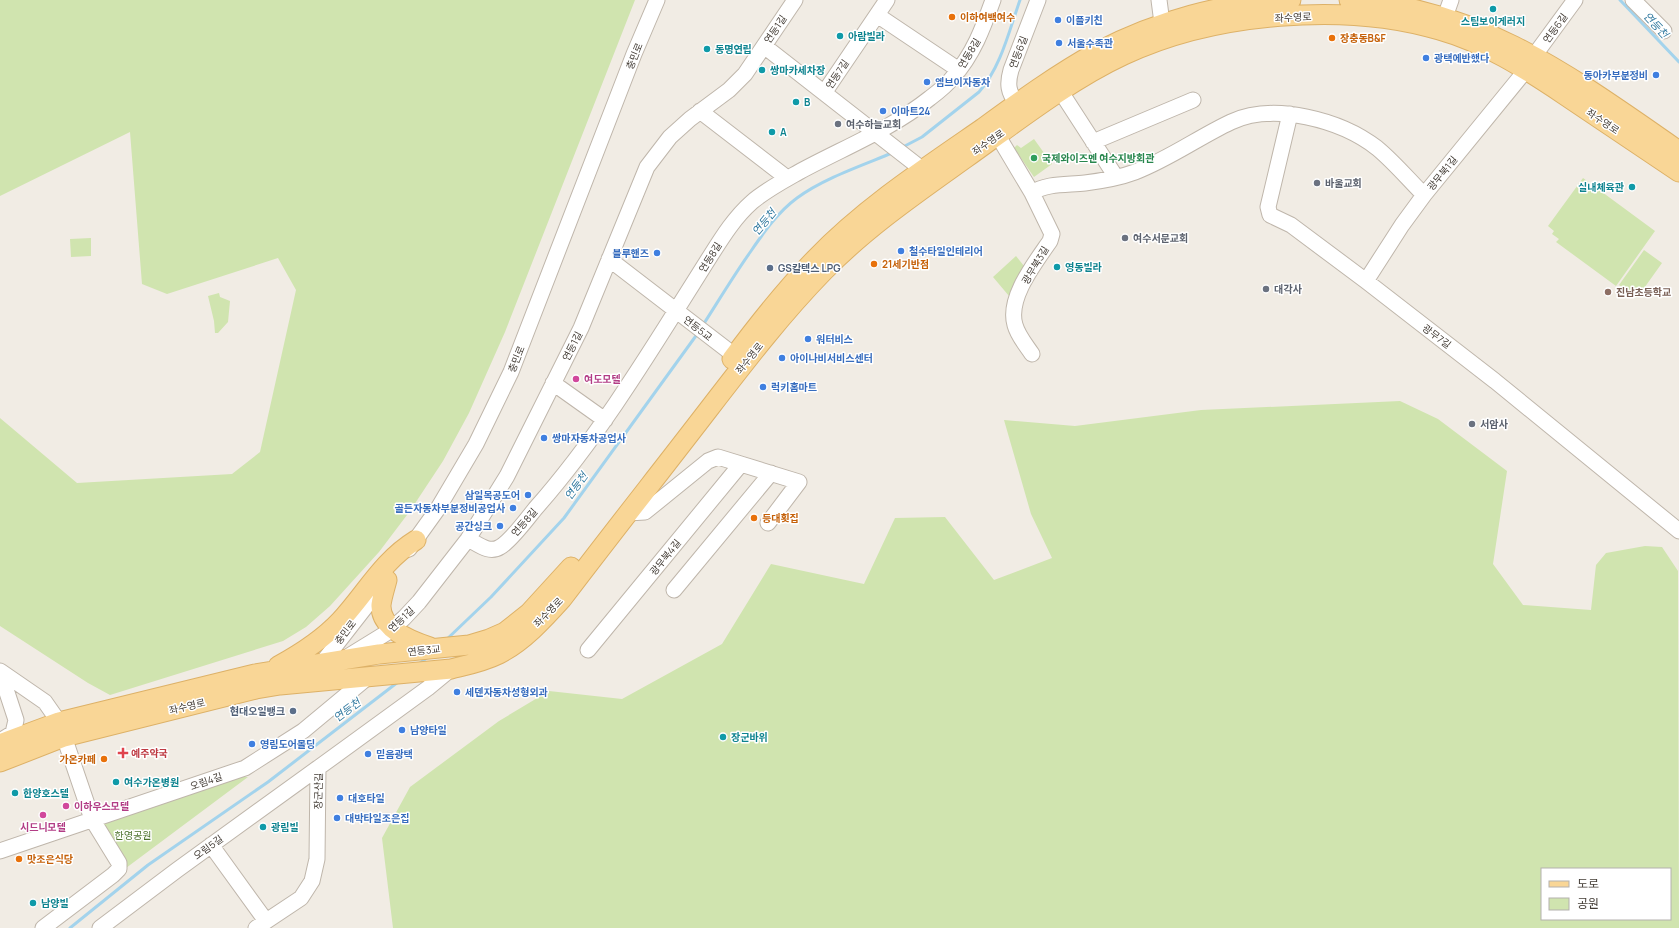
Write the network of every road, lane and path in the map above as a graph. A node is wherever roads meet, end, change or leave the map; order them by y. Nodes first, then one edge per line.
1 (658, 0) edge
2 (795, 0) edge
3 (887, 0) edge
4 (993, 0) edge
5 (1038, 0) edge
6 (1159, 0) edge
7 (1291, 0) edge
8 (1349, 0) edge
9 (1575, 0) edge
10 (1633, 0) edge
11 (1448, 9) edge
12 (876, 15) junction
13 (1162, 23) junction
14 (1664, 31) dead end
15 (764, 46) junction
16 (1530, 63) junction
17 (959, 70) junction
18 (1061, 92) junction
19 (824, 93) junction
20 (1193, 100) dead end
21 (1026, 103) junction
22 (700, 111) junction
23 (1290, 114) junction
24 (877, 134) junction
25 (998, 136) junction
26 (1093, 142) junction
27 (1679, 150) edge
28 (920, 167) junction
29 (1679, 172) edge
30 (1116, 177) junction
31 (787, 178) junction
32 (1032, 193) junction
33 (1424, 195) junction
34 (610, 259) junction
35 (1366, 281) junction
36 (676, 311) junction
37 (1032, 354) dead end
38 (733, 355) junction
39 (553, 383) junction
40 (605, 420) junction
41 (741, 464) junction
42 (771, 473) junction
43 (628, 513) junction
44 (768, 523) dead end
45 (1679, 531) edge
46 (468, 539) junction
47 (416, 540) junction
48 (387, 580) junction
49 (674, 590) dead end
50 (398, 632) junction
51 (469, 645) joint
52 (442, 648) junction
53 (588, 650) dead end
54 (379, 654) joint
55 (342, 660) junction
56 (451, 669) junction
57 (0, 671) edge
58 (325, 671) junction
59 (268, 672) junction
60 (382, 675) junction
61 (62, 729) junction
62 (0, 741) edge
63 (0, 744) edge
64 (0, 762) edge
65 (318, 768) junction
66 (92, 820) junction
67 (210, 845) junction
68 (0, 851) edge
69 (261, 925) edge
70 (43, 928) edge
71 (100, 928) edge

1 - 47 street, 충민로
2 - 15 street, 연등1길
3 - 12 street, 연등7길
4 - 17 street, 연등8길
5 - 21 street, 연등6길
6 - 13 street
7 - 13 main road, 좌수영로
8 - 11 main road, 좌수영로
9 - 16 street, 연등6길
10 - 14 street
11 - 16 main road, 좌수영로
12 - 17 street
12 - 19 street, 연등7길
13 - 21 main road, 좌수영로
15 - 19 street
15 - 22 street, 연등1길
16 - 18 main road, 좌수영로
16 - 27 main road, 좌수영로
16 - 29 main road, 좌수영로
16 - 33 street, 광무북1길
17 - 24 street, 연등8길
18 - 21 main road, 좌수영로
18 - 26 street
19 - 24 street, 연등7길
20 - 26 street
21 - 25 main road, 좌수영로
21 - 28 main road, 좌수영로
22 - 31 street
22 - 34 street, 연등1길
23 - 30 street
23 - 33 street
23 - 35 street, 광무7길
24 - 28 street, 연등7길
24 - 31 street, 연등8길
25 - 32 street, 광무북3길
25 - 38 main road, 좌수영로
26 - 30 street
28 - 38 main road, 좌수영로
30 - 32 street
31 - 36 street, 연등8길
32 - 37 street, 광무북3길
33 - 35 street, 광무북1길
34 - 36 street, 연등5교
34 - 39 street, 연등1길
35 - 45 street, 광무7길
36 - 38 street, 연등5교
36 - 40 street, 연등8길
38 - 43 main road, 좌수영로
38 - 51 main road, 좌수영로
39 - 40 street
39 - 46 street, 연등1길
40 - 46 street, 연등8길
41 - 42 street
41 - 43 street
41 - 53 street, 광무북4길
42 - 44 street
42 - 49 street
43 - 56 main road, 좌수영로
46 - 50 street, 연등1길
47 - 48 street, 충민로
47 - 59 main road
48 - 50 main road
48 - 58 street, 충민로
50 - 52 main road
50 - 55 street, 연등1길
51 - 52 main road, 연등3교
52 - 54 main road, 연등3교
52 - 60 main road
54 - 55 main road, 좌수영로
55 - 58 main road, 좌수영로
56 - 60 main road, 연등3교
56 - 65 street, 장군산길
57 - 61 street
57 - 62 street
58 - 59 main road, 좌수영로
58 - 60 main road, 좌수영로
58 - 61 main road, 좌수영로
59 - 61 main road, 좌수영로
60 - 66 street, 오림4길
61 - 63 main road, 좌수영로
61 - 64 main road, 좌수영로
61 - 66 street
65 - 67 street, 오림5길
65 - 69 street, 장군산길
66 - 68 street, 오림4길
66 - 70 street
67 - 69 street
67 - 71 street, 오림5길

